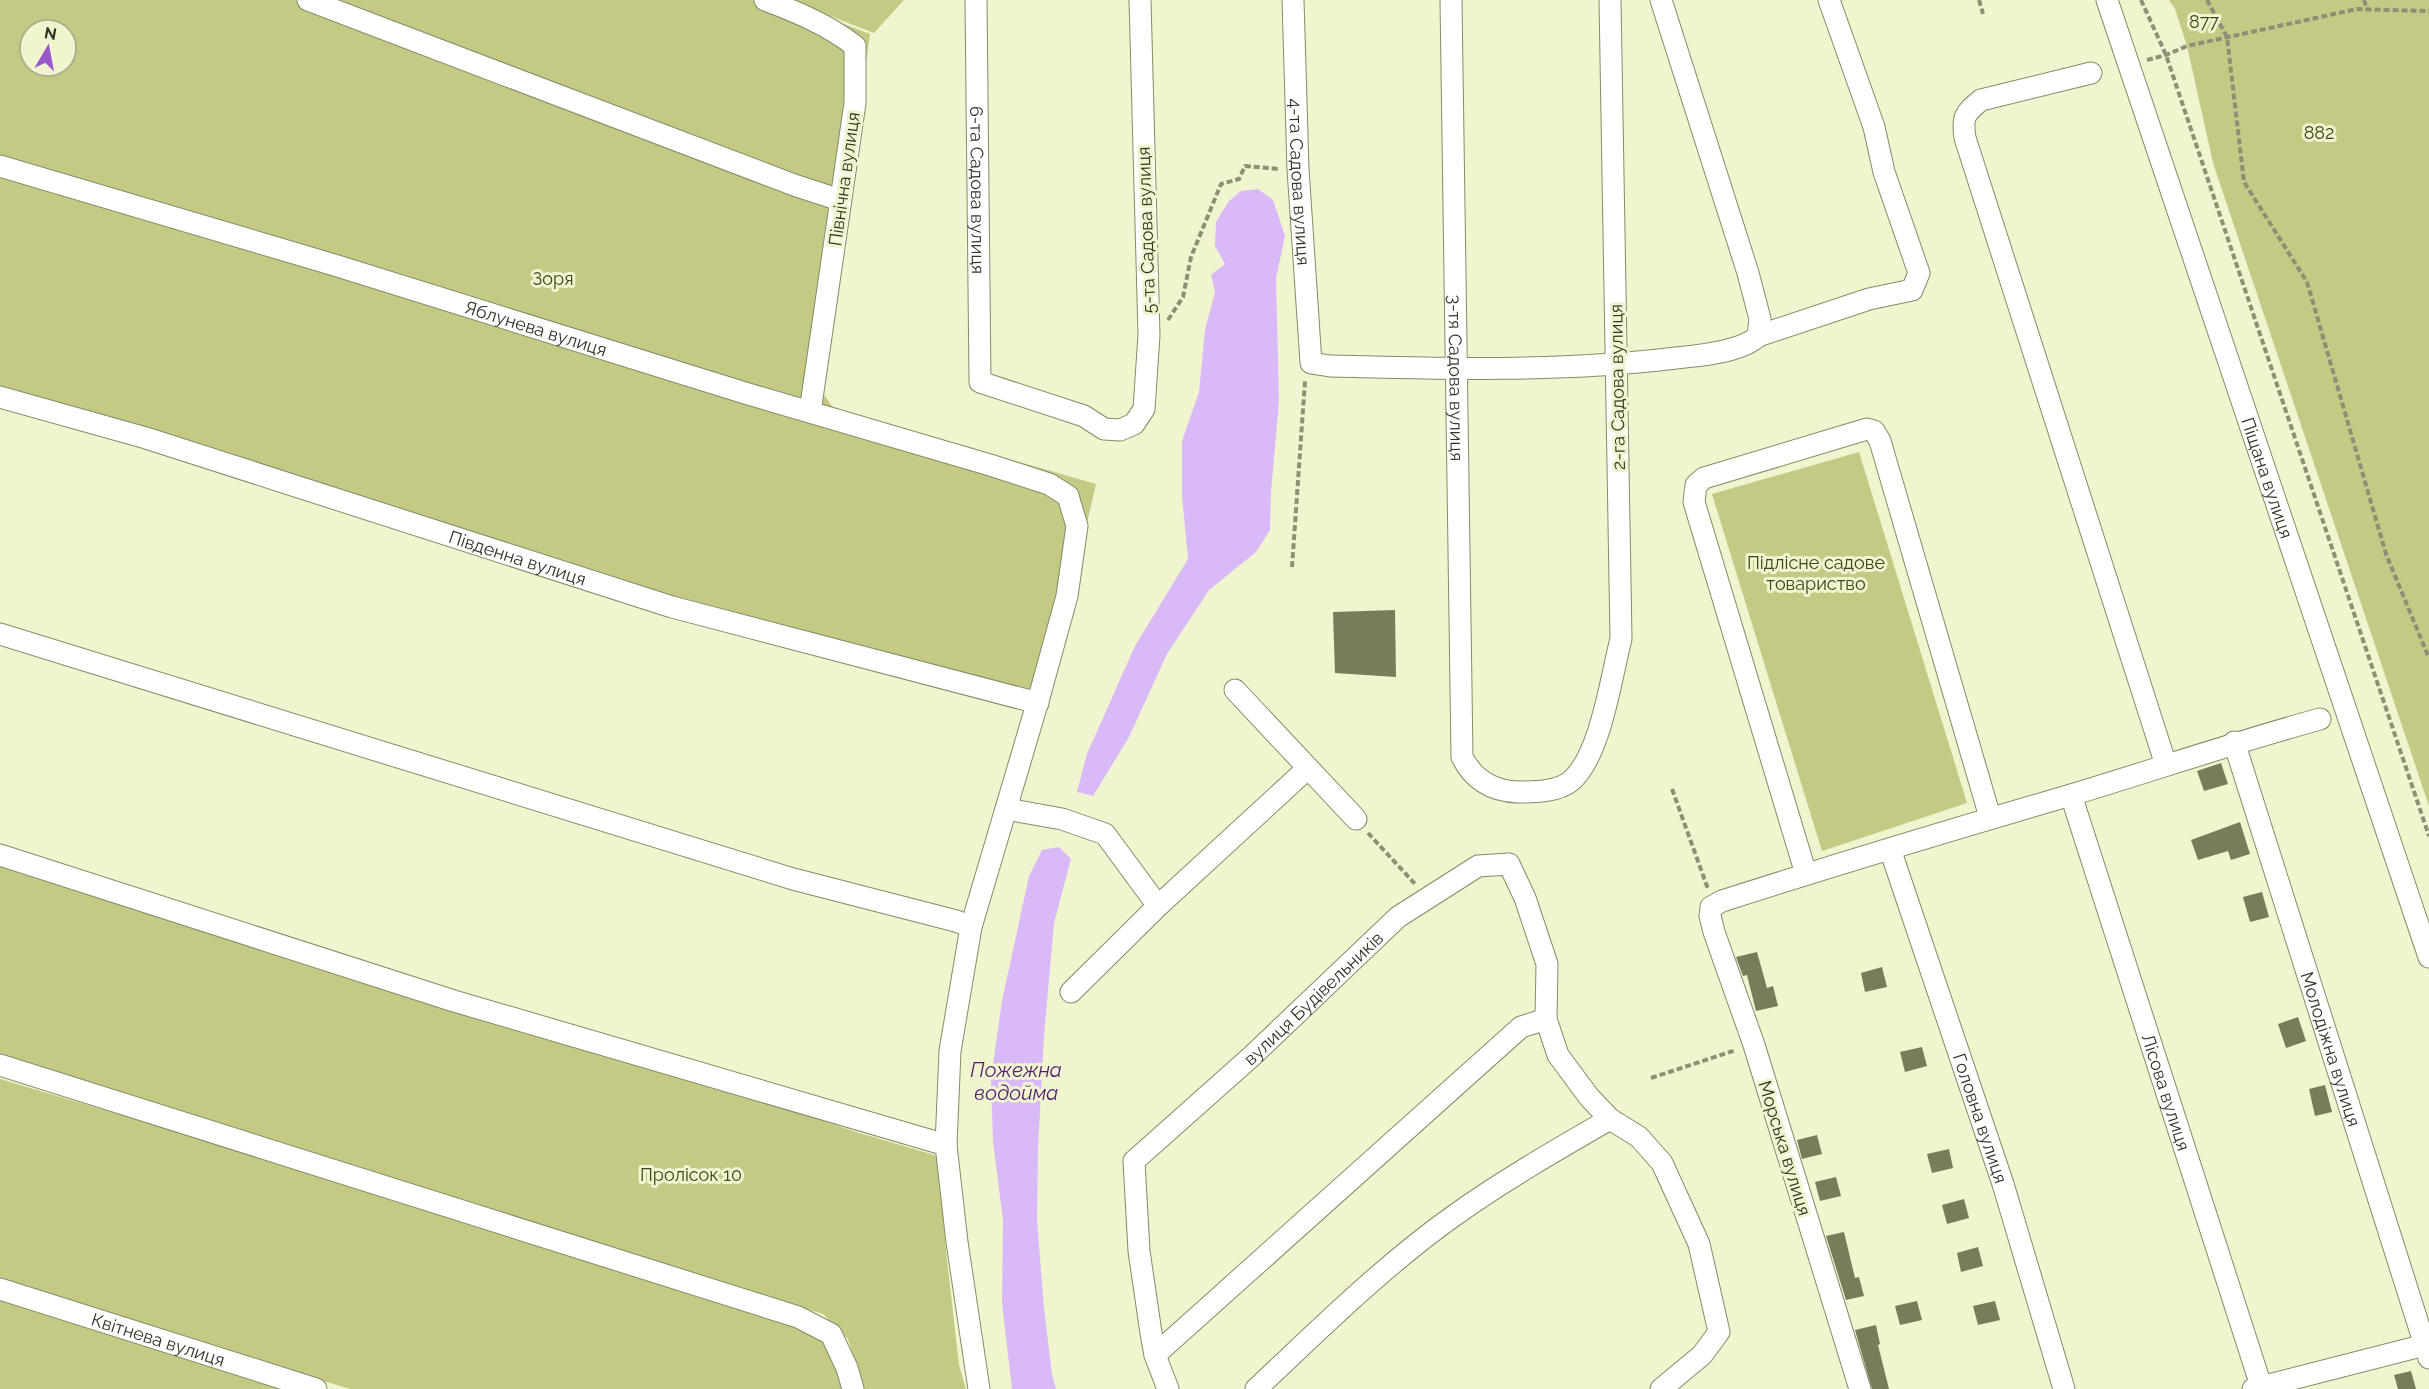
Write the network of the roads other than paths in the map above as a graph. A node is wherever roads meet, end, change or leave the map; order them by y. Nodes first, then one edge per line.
1 (308, 0) edge
2 (765, 0) edge
3 (976, 0) edge
4 (1140, 0) edge
5 (1293, 0) edge
6 (1451, 0) edge
7 (1610, 0) edge
8 (1661, 0) edge
9 (1829, 0) edge
10 (2107, 0) edge
11 (2091, 73) dead end
12 (0, 166) edge
13 (840, 200) junction
14 (1758, 336) junction
15 (1616, 365) junction
16 (1458, 369) junction
17 (0, 397) edge
18 (810, 412) junction
19 (1104, 429) joint
20 (0, 634) edge
21 (1235, 690) dead end
22 (1038, 703) junction
23 (2320, 719) dead end
24 (2235, 742) junction
25 (1462, 757) joint
26 (2166, 765) junction
27 (1308, 768) junction
28 (2071, 795) junction
29 (1006, 809) junction
30 (1990, 817) junction
31 (1356, 819) road end
32 (1890, 849) junction
33 (0, 855) edge
34 (1806, 874) junction
35 (1158, 906) junction
36 (970, 927) junction
37 (2429, 957) edge
38 (1071, 992) dead end
39 (1546, 1019) junction
40 (0, 1065) edge
41 (1610, 1119) junction
42 (946, 1145) junction
43 (0, 1289) edge
44 (2428, 1349) edge
45 (1155, 1355) junction
46 (2259, 1388) edge
47 (316, 1389) edge
48 (854, 1389) edge
49 (980, 1389) edge
50 (1168, 1389) edge
51 (1256, 1389) edge
52 (1661, 1389) edge
53 (1860, 1389) edge
54 (2064, 1389) edge

1 - 13 street
2 - 13 street, Північна вулиця
3 - 19 street, 6-та Садова вулиця
4 - 19 street, 5-та Садова вулиця
5 - 16 street, 4-та Садова вулиця
6 - 16 street, 3-тя Садова вулиця
7 - 15 street, 2-га Садова вулиця
8 - 14 street
9 - 14 street
10 - 37 street, Піщана вулиця
11 - 26 street
12 - 18 street, Яблунева вулиця
13 - 18 street, Північна вулиця
14 - 15 street
15 - 16 street
15 - 25 street, 2-га Садова вулиця
16 - 25 street, 3-тя Садова вулиця
17 - 22 street, Південна вулиця
18 - 22 street, Яблунева вулиця
20 - 36 street
21 - 27 street
22 - 29 street
23 - 24 street
24 - 26 street
24 - 44 street, Молодіжна вулиця
26 - 28 street
27 - 31 street
27 - 35 street
28 - 30 street
28 - 46 street, Лісова вулиця
29 - 35 street
29 - 36 street
30 - 32 street
30 - 34 street
32 - 34 street
32 - 54 street, Головна вулиця
33 - 42 street
34 - 53 street, Морська вулиця
35 - 38 street
36 - 42 street
39 - 41 street
39 - 45 street
39 - 45 street, вулиця Будівельників
40 - 48 street
41 - 51 street
41 - 52 street
42 - 49 street
43 - 47 street, Квітнева вулиця
44 - 46 street
45 - 50 street

